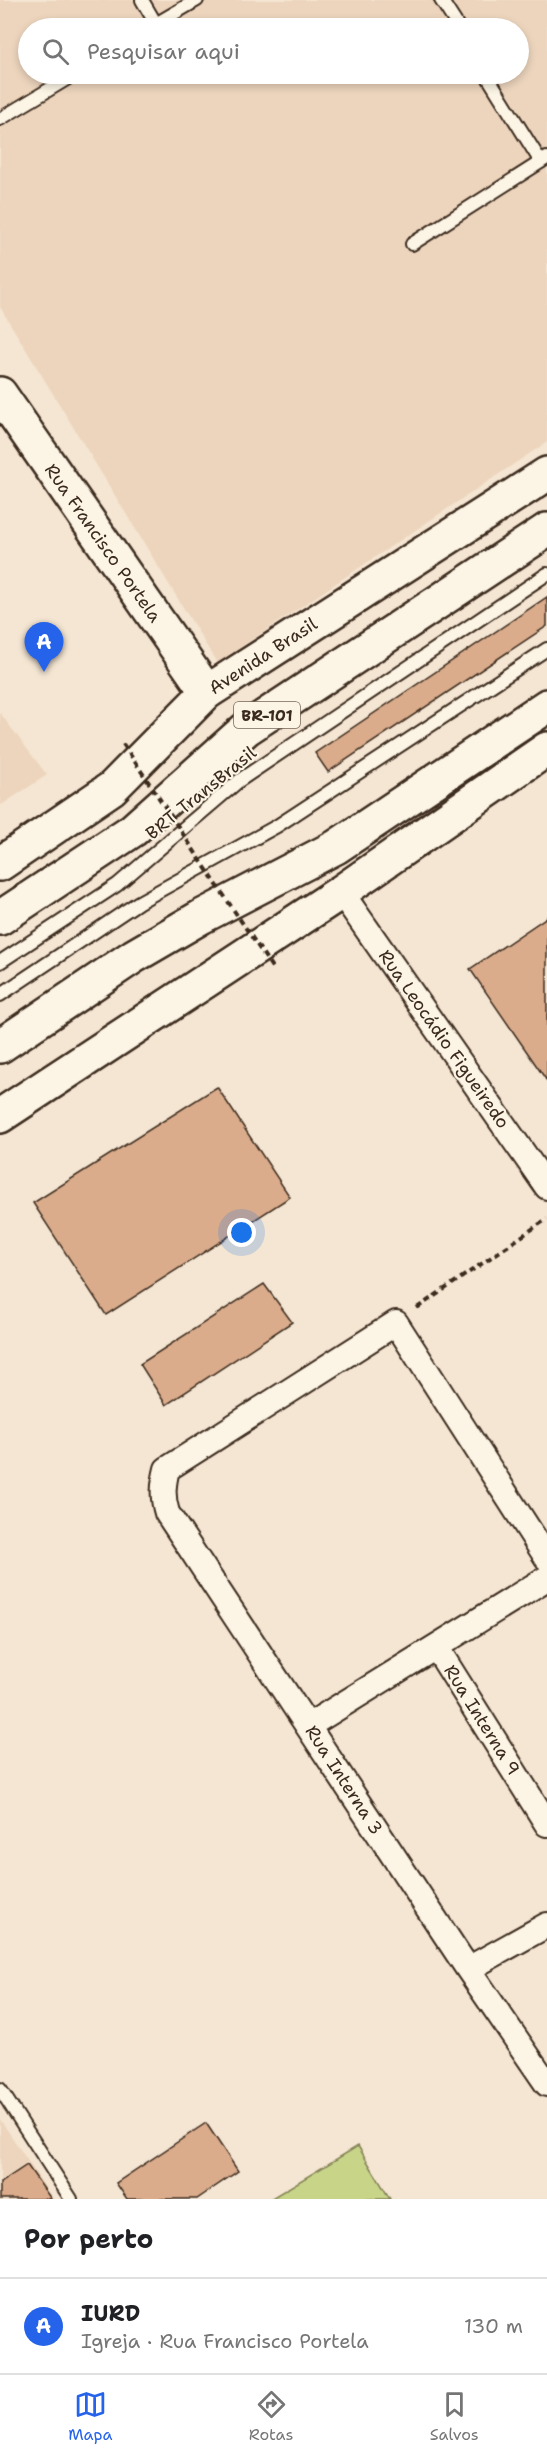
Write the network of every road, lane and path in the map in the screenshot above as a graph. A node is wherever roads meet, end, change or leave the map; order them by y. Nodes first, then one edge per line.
1 (142, 0) edge
2 (197, 0) edge
3 (441, 0) edge
4 (150, 18) edge
5 (167, 18) edge
6 (453, 18) edge
7 (58, 84) edge
8 (493, 84) edge
9 (0, 119) edge
10 (544, 160) edge
11 (412, 244) dead end
12 (0, 394) edge
13 (547, 474) edge
14 (547, 530) edge
15 (547, 574) edge
16 (547, 650) edge
17 (207, 692) junction
18 (547, 706) edge
19 (123, 744) dead end
20 (547, 749) edge
21 (0, 864) edge
22 (341, 892) junction
23 (0, 918) edge
24 (0, 962) edge
25 (273, 969) dead end
26 (0, 995) edge
27 (0, 1046) edge
28 (0, 1116) edge
29 (547, 1187) edge
30 (547, 1219) edge
31 (396, 1323) junction
32 (547, 1558) edge
33 (547, 1578) edge
34 (436, 1647) junction
35 (308, 1726) junction
36 (547, 1824) edge
37 (547, 1925) edge
38 (468, 1969) junction
39 (547, 2084) edge
40 (0, 2089) edge
41 (71, 2199) edge

1 - 4 lane
2 - 5 lane
3 - 6 lane
7 - 9 lane
8 - 10 lane
10 - 11 lane
12 - 17 main road, Rua Francisco Portela
13 - 17 main road, Avenida Brasil
14 - 23 main road, BR-101
15 - 24 lane, BRT TransBrasil
16 - 26 lane
17 - 21 main road, Avenida Brasil
18 - 27 main road
19 - 25 path, bridge
20 - 22 main road
22 - 28 main road
22 - 29 street, Rua Leocádio Figueiredo
30 - 31 path
31 - 32 street
31 - 35 street, Rua Interna 3
33 - 34 street, Rua Interna 9
34 - 35 street, Rua Interna 9
34 - 36 street, Rua Interna 9
35 - 38 street, Rua Interna 3
37 - 38 street
38 - 39 street, Rua Interna 3
40 - 41 lane

